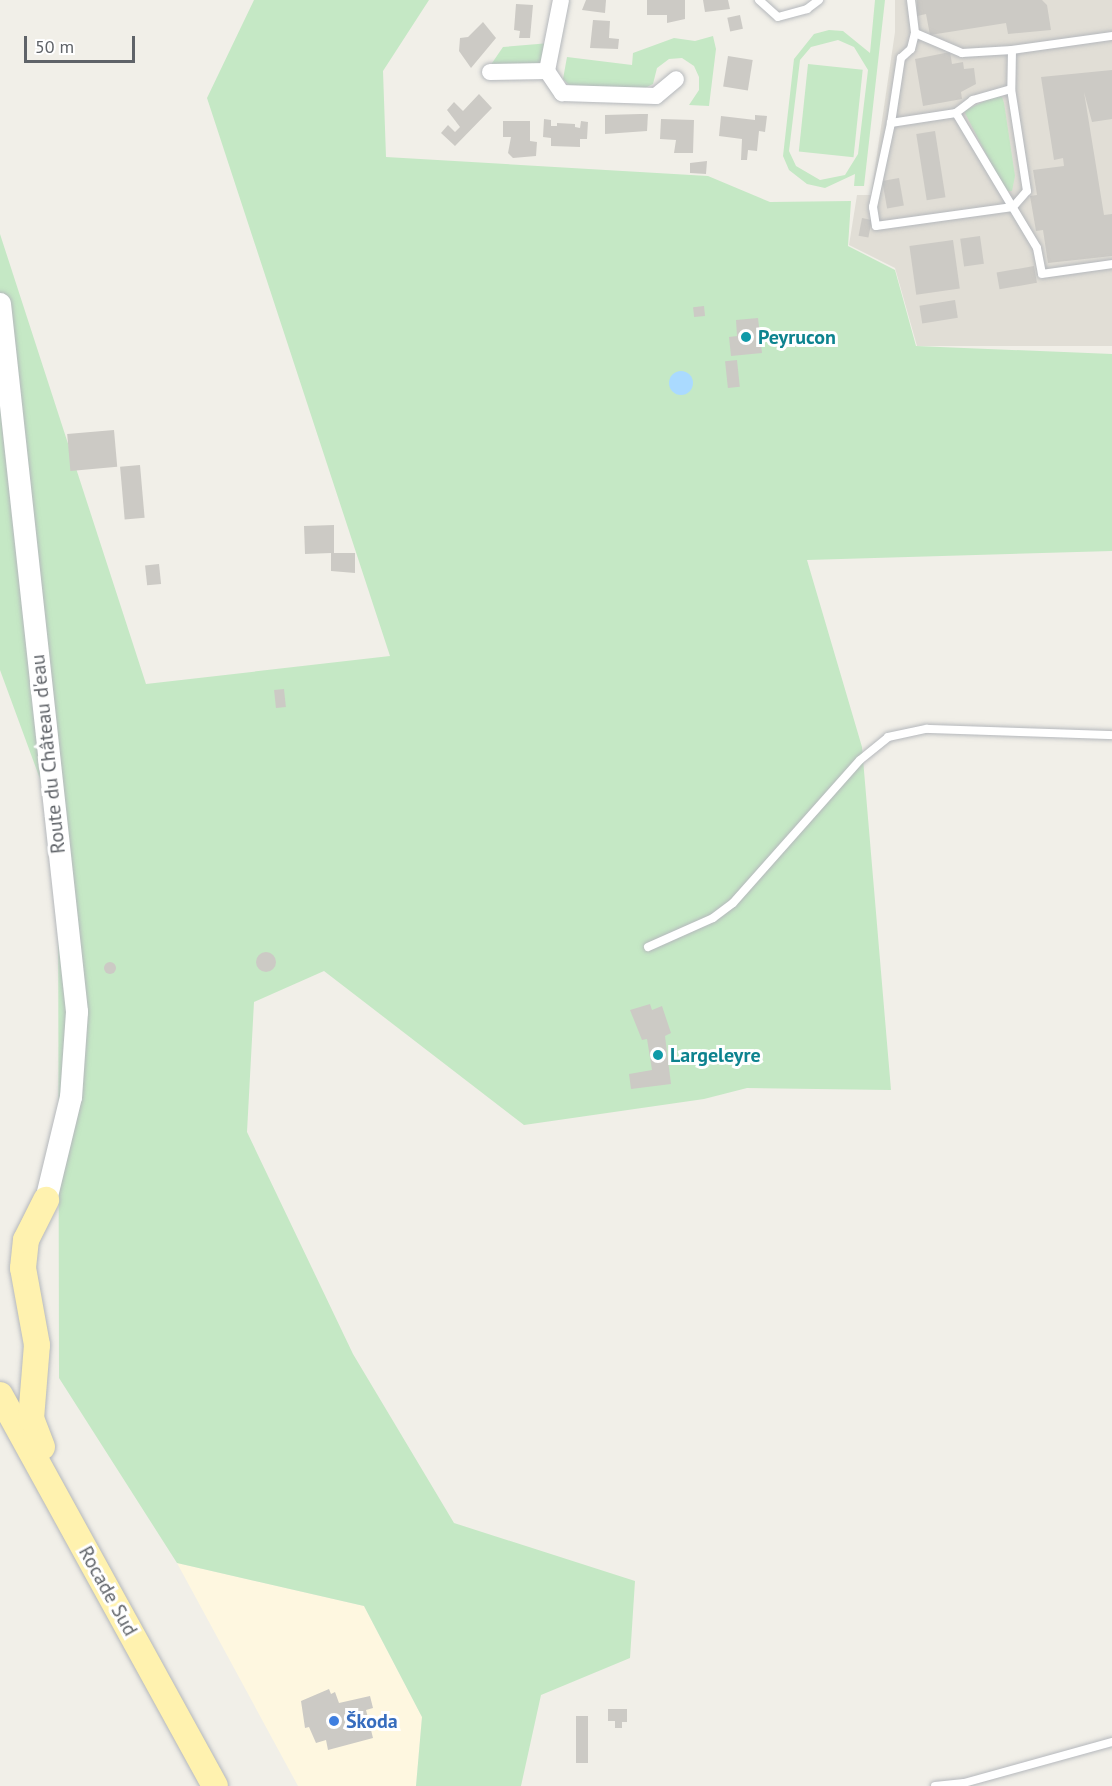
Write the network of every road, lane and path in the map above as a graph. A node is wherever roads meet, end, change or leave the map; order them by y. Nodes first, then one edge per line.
1 (561, 0) edge
2 (759, 0) edge
3 (819, 0) edge
4 (911, 0) edge
5 (915, 33) junction
6 (1112, 36) edge
7 (1012, 50) junction
8 (548, 71) junction
9 (490, 72) dead end
10 (676, 79) dead end
11 (1011, 89) junction
12 (956, 113) junction
13 (891, 123) junction
14 (1013, 207) junction
15 (1112, 264) edge
16 (0, 304) edge
17 (1112, 735) edge
18 (648, 947) dead end
19 (46, 1200) joint
20 (0, 1395) edge
21 (0, 1429) edge
22 (111, 1597) junction
23 (1112, 1743) edge
24 (210, 1786) edge
25 (215, 1786) edge
26 (935, 1786) edge

1 - 8 street
2 - 3 lane
4 - 5 lane
5 - 7 lane
5 - 13 lane
6 - 7 lane
7 - 11 lane
8 - 9 street
8 - 10 street
11 - 12 lane
11 - 14 lane
12 - 13 lane
12 - 14 lane
13 - 14 lane
14 - 15 lane
16 - 19 main road, Route du Château d'eau
17 - 18 lane
19 - 22 main road
20 - 22 main road, Rocade Sud
21 - 24 main road
22 - 25 main road, Rocade Sud
23 - 26 lane

